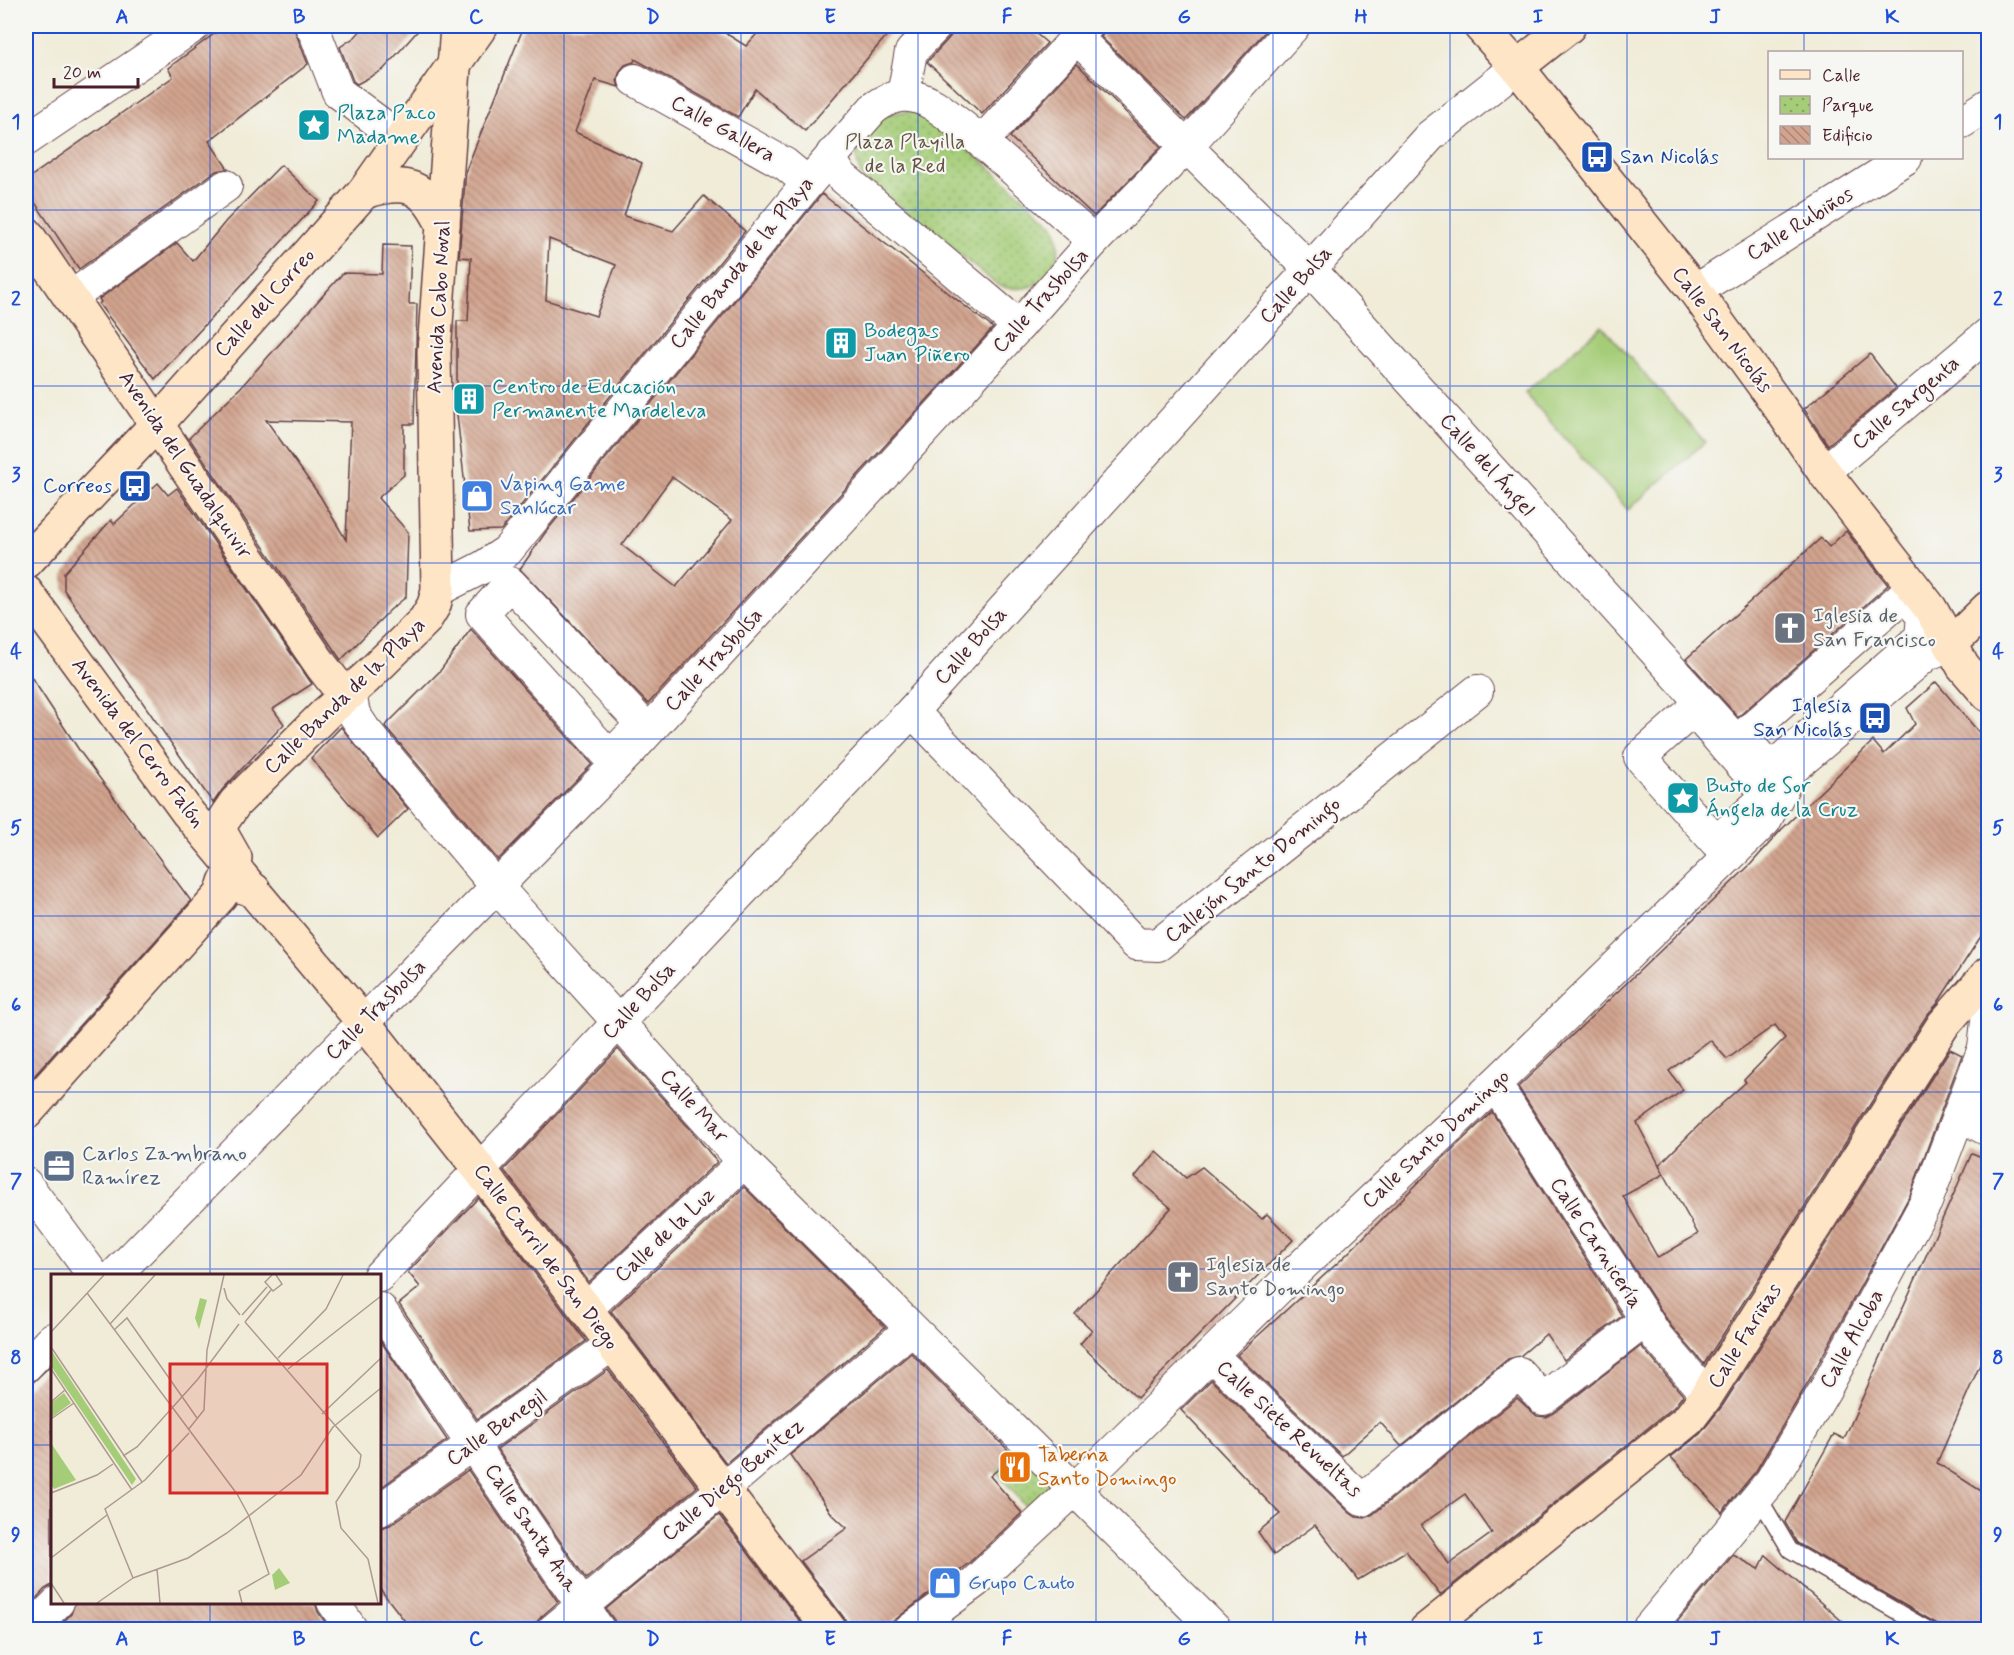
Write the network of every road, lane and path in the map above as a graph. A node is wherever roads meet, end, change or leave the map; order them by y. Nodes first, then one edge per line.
1 (194, 26) edge
2 (311, 26) edge
3 (457, 26) edge
4 (482, 26) edge
5 (936, 26) edge
6 (1294, 26) edge
7 (1480, 26) edge
8 (1569, 26) edge
9 (1081, 31) edge
10 (453, 66) junction
11 (1517, 67) junction
12 (635, 80) dead end
13 (903, 96) junction
14 (1989, 105) edge
15 (1963, 121) edge
16 (401, 139) junction
17 (26, 140) edge
18 (982, 142) junction
19 (1186, 146) junction
20 (832, 154) junction
21 (1904, 159) edge
22 (808, 183) junction
23 (226, 186) dead end
24 (364, 192) junction
25 (442, 225) junction
26 (26, 232) edge
27 (1094, 241) junction
28 (1310, 270) junction
29 (1695, 291) junction
30 (70, 298) junction
31 (1019, 326) junction
32 (1989, 334) edge
33 (157, 424) junction
34 (1824, 472) junction
35 (26, 562) edge
36 (510, 583) joint
37 (438, 590) junction
38 (26, 592) edge
39 (1989, 608) edge
40 (1951, 644) junction
41 (1477, 691) dead end
42 (350, 693) junction
43 (1989, 695) edge
44 (912, 711) junction
45 (1742, 737) joint
46 (1781, 791) junction
47 (497, 887) junction
48 (254, 890) junction
49 (1989, 974) edge
50 (1989, 1012) edge
51 (364, 1023) junction
52 (618, 1023) junction
53 (1495, 1084) junction
54 (26, 1113) edge
55 (1959, 1115) junction
56 (1989, 1130) edge
57 (744, 1162) junction
58 (480, 1170) junction
59 (26, 1184) edge
60 (93, 1274) edge
61 (115, 1274) edge
62 (380, 1274) edge
63 (586, 1309) junction
64 (381, 1310) edge
65 (1646, 1320) junction
66 (911, 1329) junction
67 (51, 1340) edge
68 (613, 1344) junction
69 (1211, 1355) junction
70 (26, 1366) edge
71 (1707, 1395) junction
72 (474, 1444) junction
73 (1076, 1488) junction
74 (723, 1489) junction
75 (1758, 1496) junction
76 (381, 1509) edge
77 (56, 1604) edge
78 (334, 1604) edge
79 (591, 1618) edge
80 (30, 1629) edge
81 (352, 1629) edge
82 (553, 1629) edge
83 (830, 1629) edge
84 (910, 1629) edge
85 (1216, 1629) edge
86 (1426, 1629) edge
87 (1647, 1629) edge
88 (1929, 1629) edge

1 - 17 street
2 - 16 street
3 - 10 street, Avenida Cabo Noval
4 - 10 street, Calle del Correo
5 - 13 street
6 - 19 street, Calle Trasbolsa
7 - 11 street, Calle San Nicolás
8 - 11 street, Calle Bolsa
9 - 18 street
9 - 19 street, Calle del Ángel
10 - 16 street, Calle del Correo
10 - 25 street, Avenida Cabo Noval
11 - 28 street, Calle Bolsa
11 - 29 street, Calle San Nicolás
12 - 22 street, Calle Gallera
13 - 18 street
13 - 20 street
14 - 15 street
16 - 24 street, Calle del Correo
18 - 27 street
19 - 27 street, Calle Trasbolsa
19 - 28 street, Calle del Ángel
20 - 22 street, Calle Banda de la Playa
20 - 31 street
21 - 29 street, Calle Rubiños
22 - 37 street, Calle Banda de la Playa
23 - 30 street
24 - 25 street
24 - 33 street, Calle del Correo
25 - 37 street, Avenida Cabo Noval
26 - 30 street, Avenida del Guadalquivir
27 - 31 street, Calle Trasbolsa
28 - 44 street, Calle Bolsa
28 - 46 street, Calle del Ángel
29 - 34 street, Calle San Nicolás
30 - 33 street, Avenida del Guadalquivir
31 - 47 street, Calle Trasbolsa
32 - 34 street, Calle Sargenta
33 - 35 street, Calle del Correo
33 - 42 street, Avenida del Guadalquivir
34 - 40 street, Calle San Nicolás
36 - 36 street
37 - 42 street, Calle Banda de la Playa
38 - 48 street, Avenida del Cerro Falón
39 - 40 street
40 - 43 street, Calle San Nicolás
40 - 46 street, Calle Santo Domingo
41 - 44 street, Callejón Santo Domingo
42 - 47 street, Calle Mar
42 - 48 street, Calle Banda de la Playa
44 - 52 street, Calle Bolsa
45 - 45 street
46 - 53 street, Calle Santo Domingo
47 - 51 street, Calle Trasbolsa
47 - 52 street, Calle Mar
48 - 51 street, Calle Carril de San Diego
48 - 54 street
49 - 71 street, Calle Fariñas
50 - 55 street, Calle Alcoba
51 - 58 street, Calle Carril de San Diego
51 - 61 street, Calle Trasbolsa
52 - 57 street, Calle Mar
52 - 58 street, Calle Bolsa
53 - 65 street, Calle Carnicería
53 - 69 street, Calle Santo Domingo
55 - 56 street
55 - 75 street, Calle Alcoba
57 - 63 street, Calle de la Luz
57 - 66 street, Calle Mar
58 - 62 street, Calle Bolsa
58 - 63 street, Calle Carril de San Diego
59 - 60 street
63 - 68 street, Calle Carril de San Diego
64 - 72 street, Calle Santa Ana
65 - 69 street, Calle Siete Revueltas
65 - 71 street, Calle Carnicería
66 - 73 street, Calle Mar
66 - 74 street, Calle Diego Benítez
67 - 70 street
68 - 72 street, Calle Benegil
68 - 74 street, Calle Carril de San Diego
69 - 73 street, Calle Santo Domingo
71 - 86 street, Calle Fariñas
72 - 76 street, Calle Benegil
72 - 79 street, Calle Santa Ana
73 - 84 street, Calle Santo Domingo
73 - 85 street, Calle Mar
74 - 79 street, Calle Diego Benítez
74 - 83 street, Calle Carril de San Diego
75 - 87 street, Calle Alcoba
75 - 88 lane
77 - 80 street
78 - 81 street
79 - 82 street, Calle Diego Benítez

